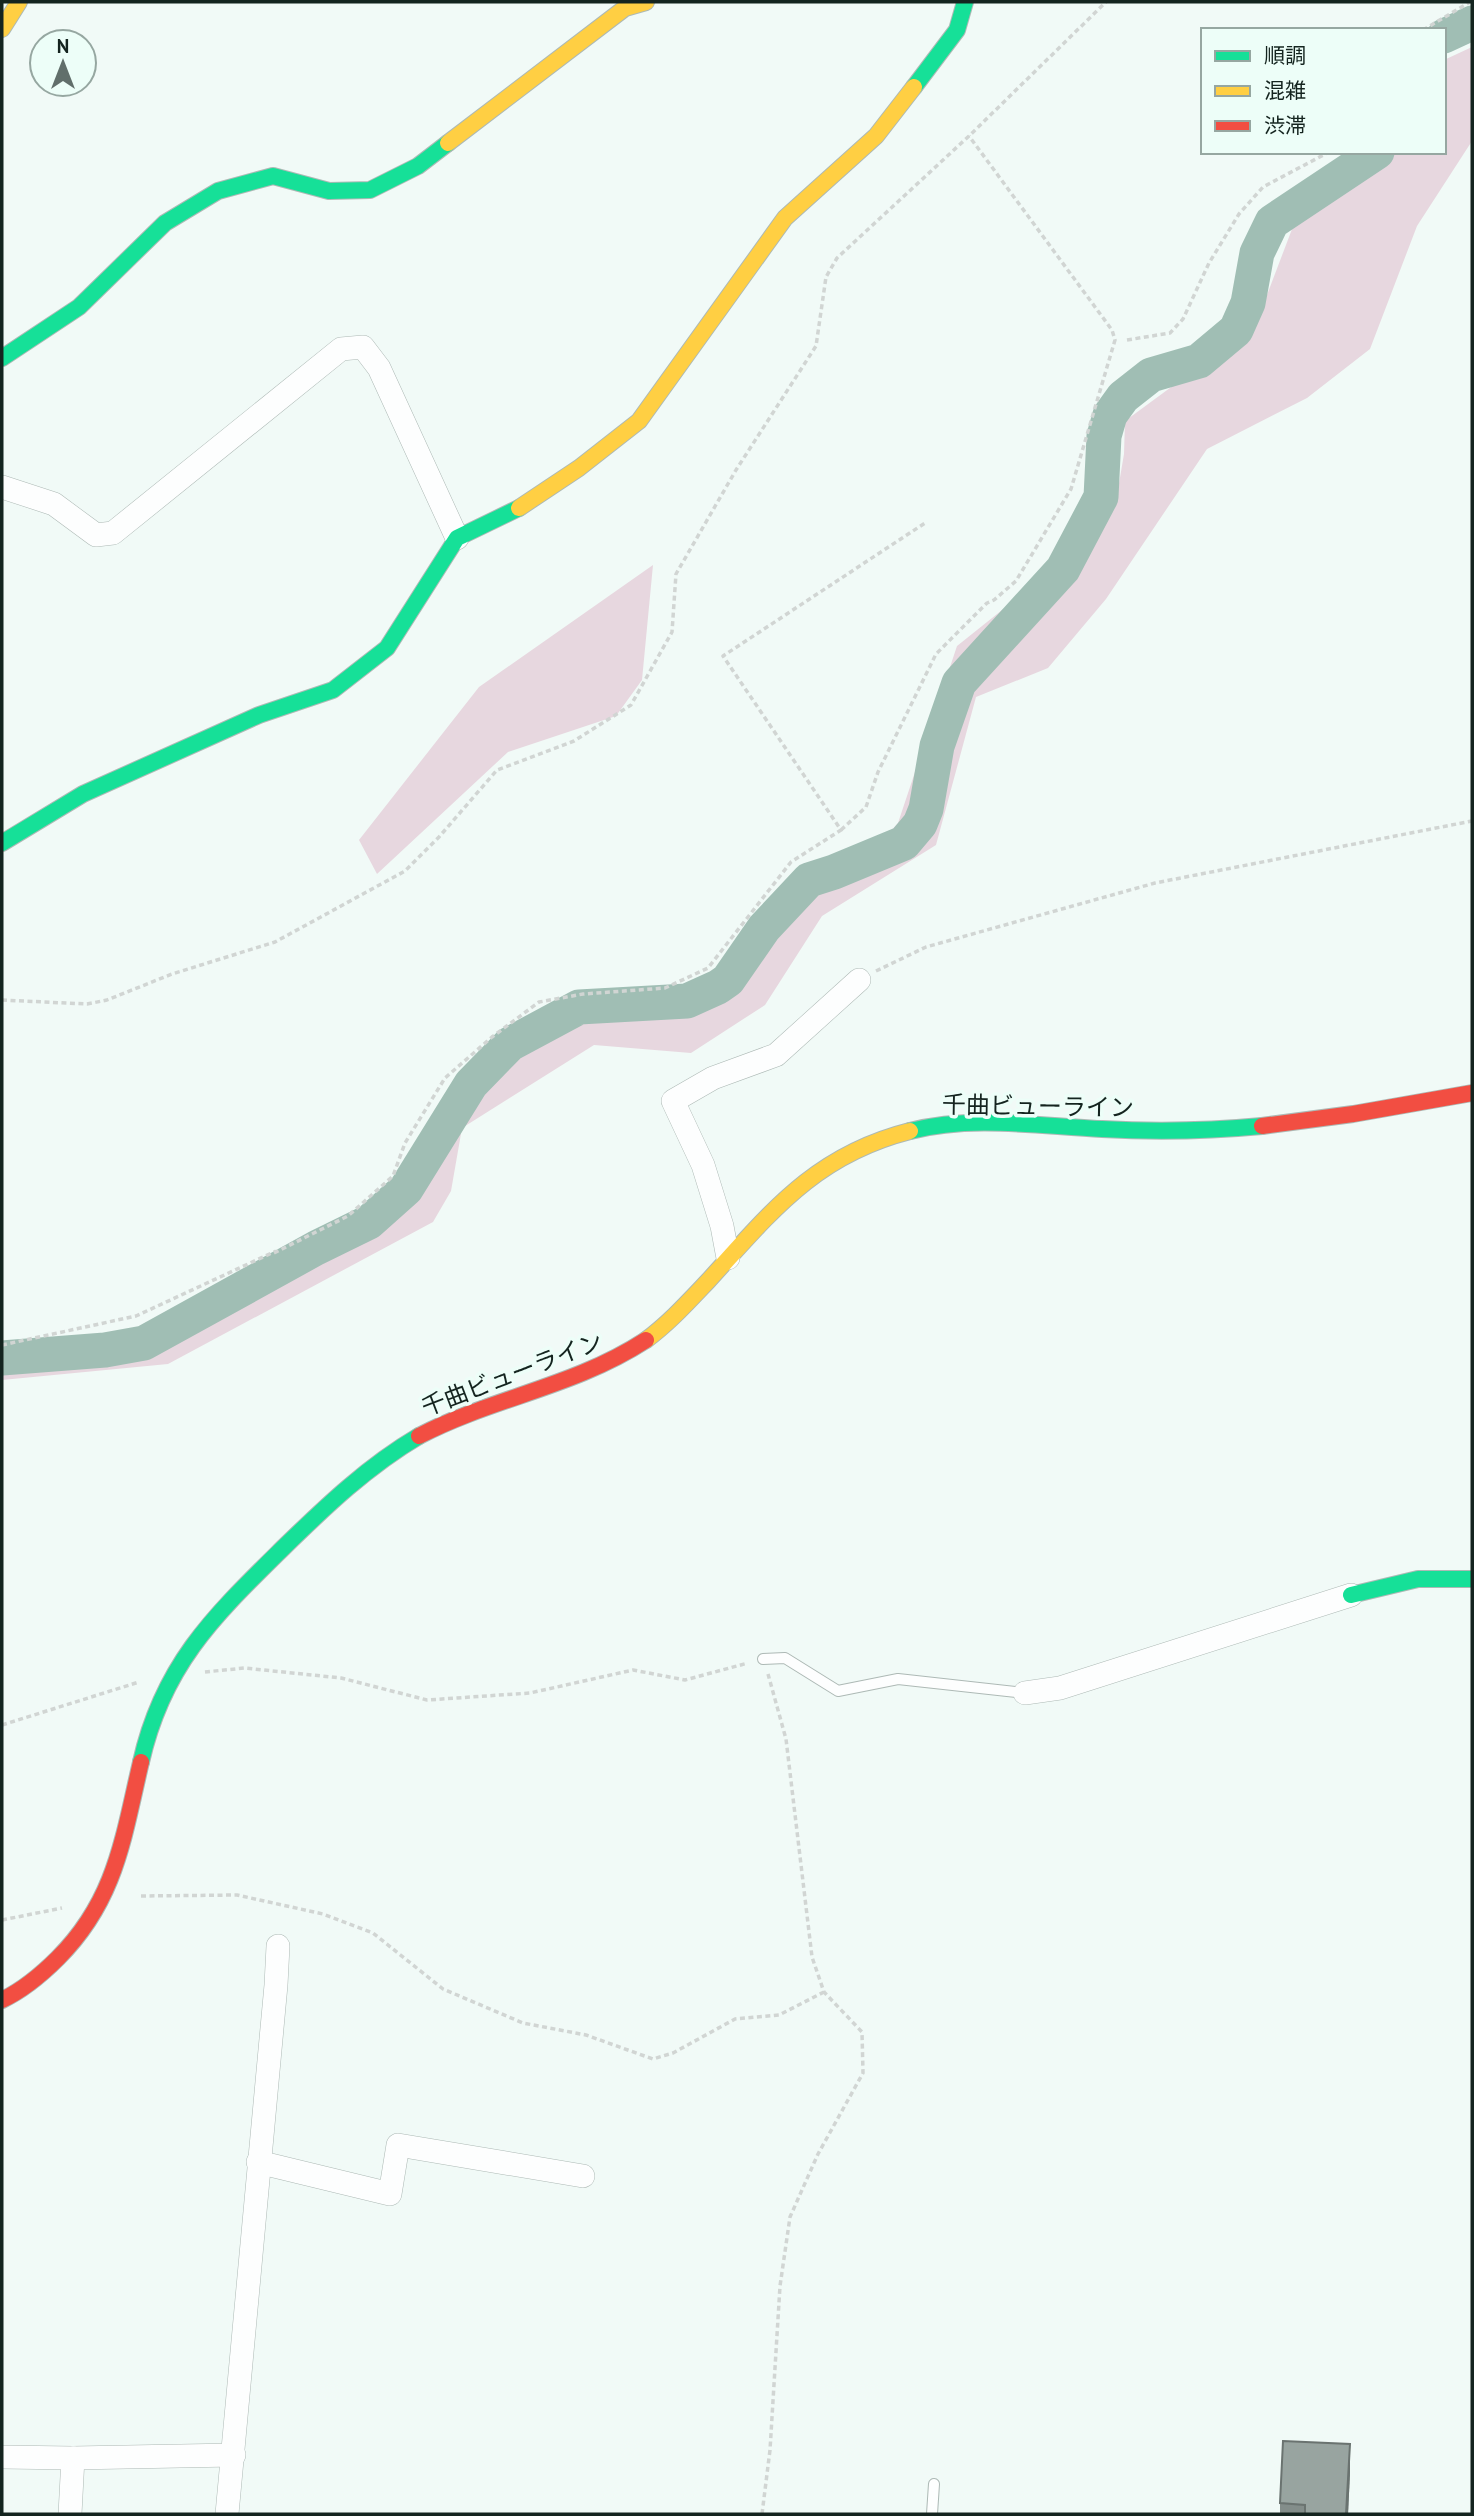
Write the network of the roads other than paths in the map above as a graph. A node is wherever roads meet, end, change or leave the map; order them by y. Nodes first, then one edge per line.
1 (19, 2) edge
2 (646, 2) edge
3 (965, 2) edge
4 (2, 29) edge
5 (2, 358) edge
6 (2, 488) edge
7 (457, 538) junction
8 (2, 843) edge
9 (859, 980) road end
10 (1472, 1093) edge
11 (728, 1258) junction
12 (1472, 1579) edge
13 (1351, 1595) joint
14 (763, 1658) road end
15 (1026, 1693) joint
16 (278, 1946) dead end
17 (2, 2000) edge
18 (258, 2162) junction
19 (583, 2176) dead end
20 (233, 2455) junction
21 (2, 2457) edge
22 (73, 2458) junction
23 (934, 2484) dead end
24 (70, 2514) edge
25 (227, 2514) edge
26 (932, 2514) edge

1 - 4 street
2 - 5 street
3 - 7 street
6 - 7 street
7 - 8 street
9 - 11 street
10 - 11 street, 千曲ビューライン
11 - 17 street, 千曲ビューライン
12 - 13 street
13 - 15 street
14 - 15 lane
16 - 18 street
18 - 19 street
18 - 20 street
20 - 22 street
20 - 25 street
21 - 22 street
22 - 24 street
23 - 26 lane

